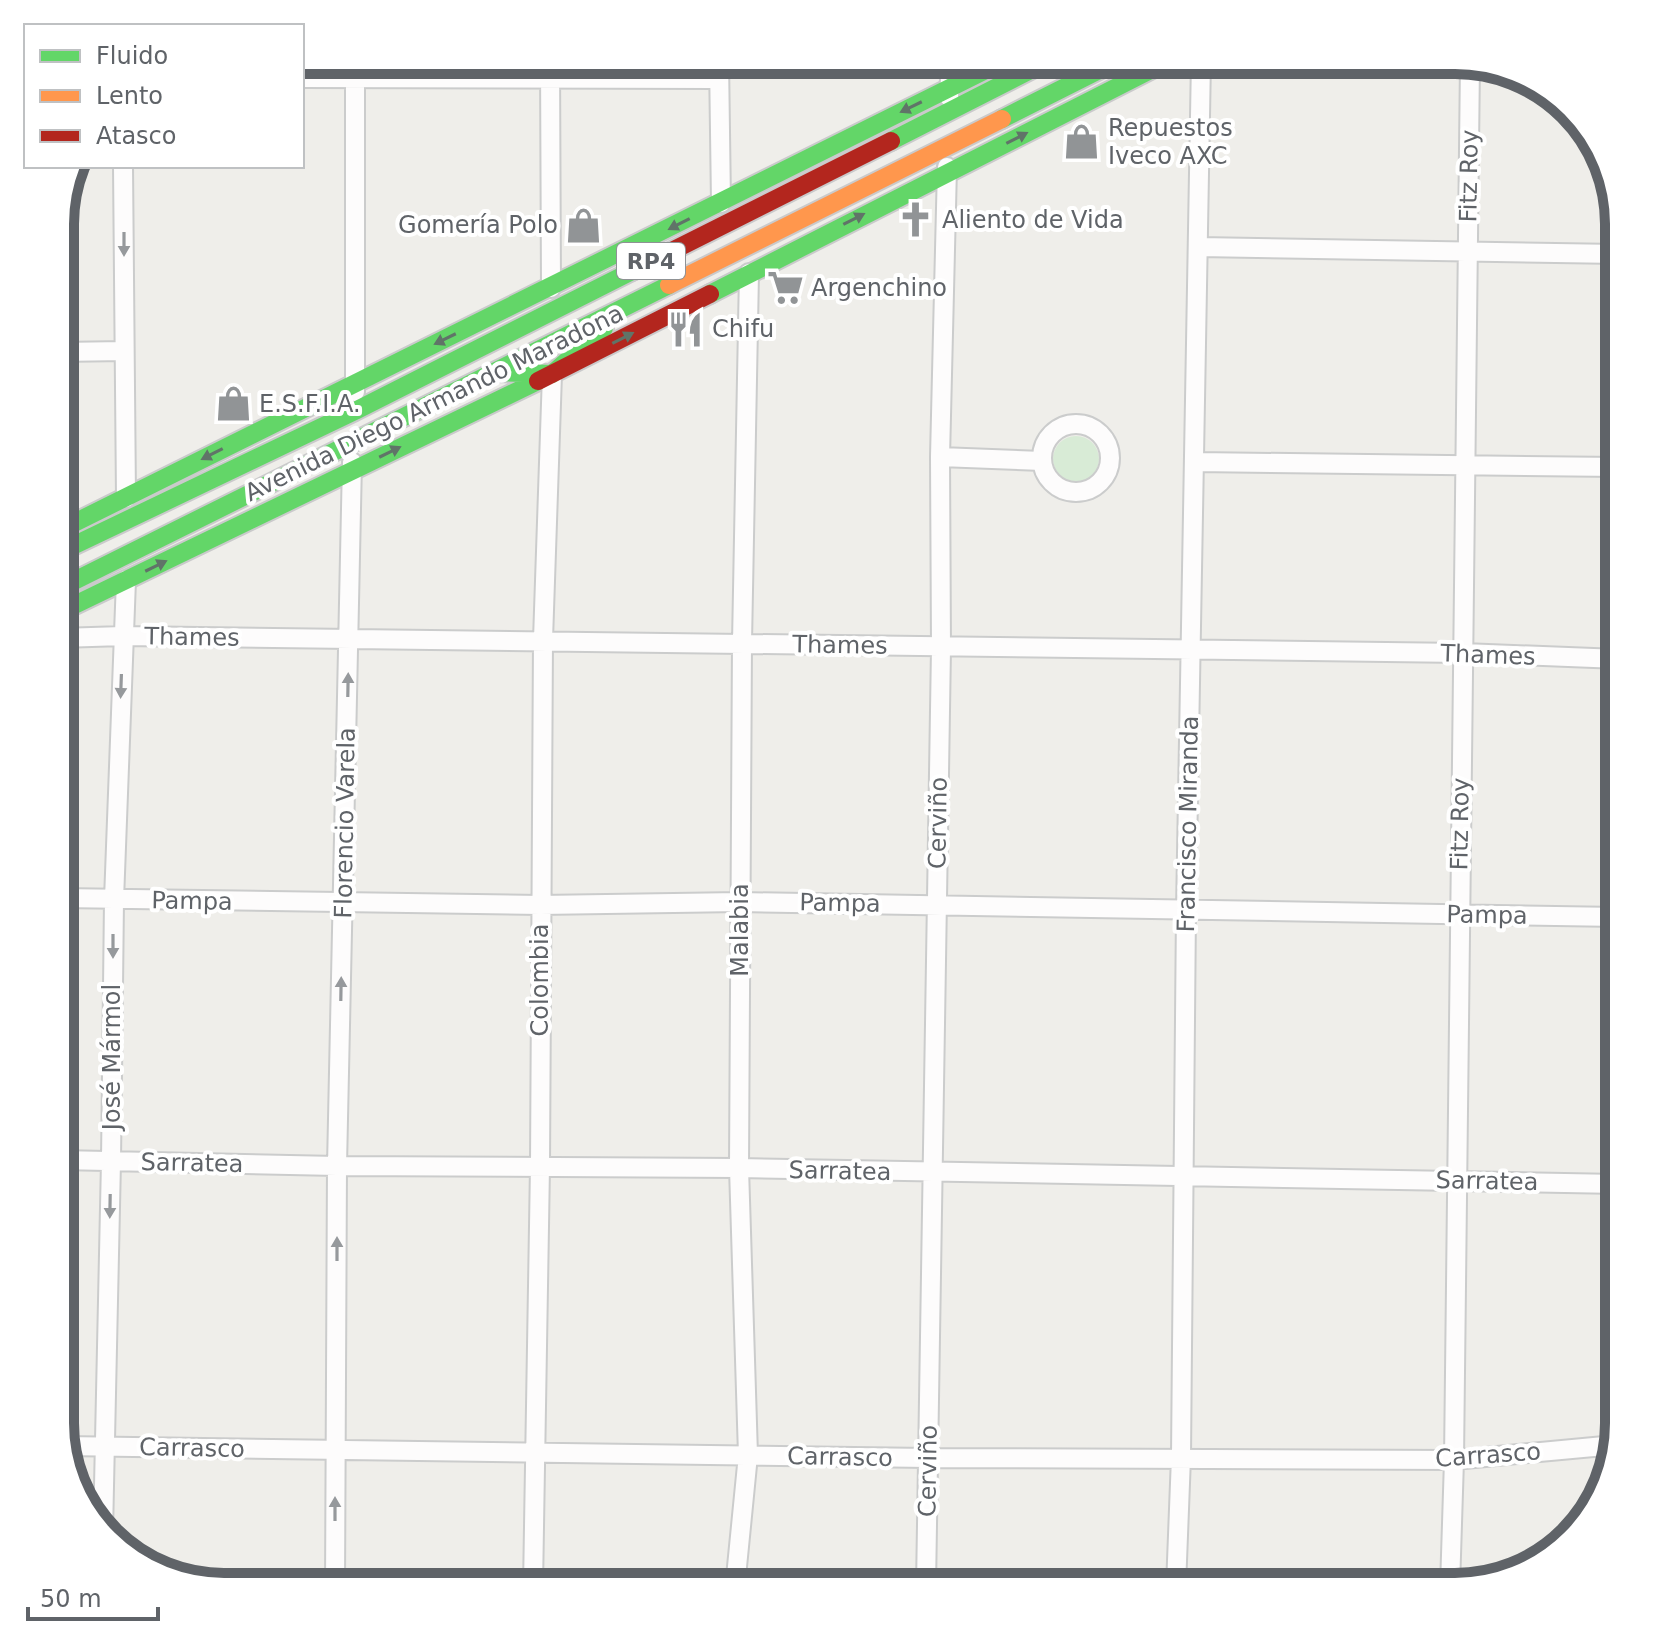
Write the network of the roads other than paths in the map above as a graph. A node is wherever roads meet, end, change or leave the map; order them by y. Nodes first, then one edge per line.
1 (326, 74) edge
2 (355, 74) edge
3 (550, 74) edge
4 (634, 74) edge
5 (719, 74) edge
6 (951, 74) edge
7 (978, 74) edge
8 (1009, 74) edge
9 (1023, 74) edge
10 (1091, 74) edge
11 (1142, 74) edge
12 (1201, 74) edge
13 (1470, 75) edge
14 (304, 78) edge
15 (719, 79) junction
16 (951, 88) junction
17 (948, 112) junction
18 (878, 147) junction
19 (946, 148) junction
20 (810, 157) junction
21 (123, 168) edge
22 (947, 173) junction
23 (721, 203) junction
24 (737, 218) junction
25 (1199, 247) junction
26 (1469, 252) junction
27 (1605, 254) edge
28 (749, 273) junction
29 (551, 288) junction
30 (632, 303) junction
31 (124, 351) junction
32 (74, 352) edge
33 (491, 372) junction
34 (552, 374) junction
35 (356, 382) junction
36 (355, 411) junction
37 (353, 440) junction
38 (940, 457) junction
39 (1042, 461) dead end
40 (1196, 462) junction
41 (1466, 463) junction
42 (1605, 467) edge
43 (233, 469) junction
44 (351, 471) junction
45 (126, 498) junction
46 (74, 523) edge
47 (74, 540) edge
48 (74, 544) edge
49 (126, 580) junction
50 (74, 581) edge
51 (74, 605) edge
52 (123, 636) junction
53 (74, 638) edge
54 (349, 638) junction
55 (543, 640) junction
56 (742, 643) junction
57 (941, 648) junction
58 (1190, 651) junction
59 (1463, 653) junction
60 (1605, 658) edge
61 (74, 899) edge
62 (114, 900) junction
63 (740, 902) junction
64 (343, 903) junction
65 (937, 904) junction
66 (540, 905) junction
67 (1186, 910) junction
68 (1459, 914) junction
69 (1605, 917) edge
70 (74, 1160) edge
71 (111, 1161) junction
72 (337, 1166) junction
73 (540, 1166) junction
74 (739, 1168) junction
75 (933, 1173) junction
76 (1183, 1177) junction
77 (1457, 1180) junction
78 (1605, 1184) edge
79 (76, 1446) edge
80 (1603, 1446) edge
81 (104, 1447) junction
82 (336, 1450) junction
83 (534, 1452) junction
84 (748, 1455) junction
85 (1181, 1457) junction
86 (928, 1458) junction
87 (1454, 1460) junction
88 (103, 1511) edge
89 (335, 1573) edge
90 (533, 1573) edge
91 (736, 1573) edge
92 (926, 1573) edge
93 (1177, 1573) edge
94 (1450, 1573) edge

1 - 14 street
2 - 35 street, Florencio Varela
3 - 29 street
4 - 15 street
5 - 15 street
6 - 16 street, Cerviño
7 - 16 main road
8 - 17 main road
9 - 17 main road, Avenida Diego Armando Maradona / RP4
10 - 19 main road, Avenida Diego Armando Maradona / RP4
22 -> 11 main road, Avenida Diego Armando Maradona
12 - 25 street, Francisco Miranda
13 - 26 street, Fitz Roy
15 - 23 street
16 - 17 street, Cerviño
16 -> 20 main road
17 - 18 main road, Avenida Diego Armando Maradona / RP4
17 - 19 street, Cerviño
18 - 20 main road
18 - 24 main road, Avenida Diego Armando Maradona / RP4
19 - 22 street, Cerviño
19 - 30 main road, Avenida Diego Armando Maradona / RP4
20 - 23 main road
20 - 24 main road
21 -> 31 street
28 -> 22 main road, Avenida Diego Armando Maradona
22 - 38 street, Cerviño
23 -> 29 main road
24 - 36 main road, Avenida Diego Armando Maradona / RP4
25 - 26 street
25 - 40 street, Francisco Miranda
26 - 27 street
26 - 41 street, Fitz Roy
34 -> 28 main road, Avenida Diego Armando Maradona
28 - 56 street, Malabia
29 -> 35 main road
30 - 33 main road, Avenida Diego Armando Maradona / RP4
30 - 34 main road
31 - 32 street
31 - 45 street
33 - 34 main road
33 - 37 main road, Avenida Diego Armando Maradona / RP4
44 -> 34 main road, Avenida Diego Armando Maradona
34 - 55 street, Colombia
35 - 36 street, Florencio Varela
35 -> 45 main road
36 - 37 street, Florencio Varela
36 - 43 main road, Avenida Diego Armando Maradona / RP4
37 - 44 street, Florencio Varela
37 - 50 main road, Avenida Diego Armando Maradona / RP4
38 - 39 street
38 - 57 street, Cerviño
40 - 41 street
40 - 58 street, Francisco Miranda
41 - 42 street
41 - 59 street, Fitz Roy
43 - 45 main road
43 - 48 main road, Avenida Diego Armando Maradona / RP4
49 -> 44 main road, Avenida Diego Armando Maradona
44 - 54 street, Florencio Varela
45 - 46 main road
45 - 47 main road
49 - 51 main road, Avenida Diego Armando Maradona
49 - 52 street, José Mármol
52 - 53 street, Thames
52 - 54 street, Thames
52 -> 62 street, José Mármol
54 - 55 street, Thames
64 -> 54 street, Florencio Varela
55 - 56 street, Thames
55 - 66 street, Colombia
56 - 57 street, Thames
56 - 63 street, Malabia
57 - 58 street, Thames
57 - 65 street, Cerviño
58 - 59 street, Thames
58 - 67 street, Francisco Miranda
59 - 60 street, Thames
59 - 68 street, Fitz Roy
61 - 62 street, Pampa
62 - 64 street, Pampa
62 -> 71 street, José Mármol
63 - 65 street, Pampa
63 - 66 street, Pampa
63 - 74 street, Malabia
64 - 66 street, Pampa
72 -> 64 street, Florencio Varela
65 - 67 street, Pampa
65 - 75 street, Cerviño
66 - 73 street, Colombia
67 - 68 street, Pampa
67 - 76 street, Francisco Miranda
68 - 69 street, Pampa
68 - 77 street, Fitz Roy
70 - 71 street, Sarratea
71 - 72 street, Sarratea
71 -> 81 street, José Mármol
72 - 73 street, Sarratea
82 -> 72 street, Florencio Varela
73 - 74 street, Sarratea
73 - 83 street, Colombia
74 - 75 street, Sarratea
74 - 84 street, Malabia
75 - 76 street, Sarratea
75 - 86 street, Cerviño
76 - 77 street, Sarratea
76 - 85 street, Francisco Miranda
77 - 78 street, Sarratea
77 - 87 street, Fitz Roy
79 - 81 street, Carrasco
80 - 87 street, Carrasco
81 - 82 street, Carrasco
81 - 88 street, José Mármol
82 - 83 street, Carrasco
89 -> 82 street, Florencio Varela
83 - 84 street, Carrasco
83 - 90 street, Colombia
84 - 86 street, Carrasco
84 - 91 street, Malabia
85 - 86 street, Carrasco
85 - 87 street, Carrasco
85 - 93 street, Francisco Miranda
86 - 92 street, Cerviño
87 - 94 street, Fitz Roy

